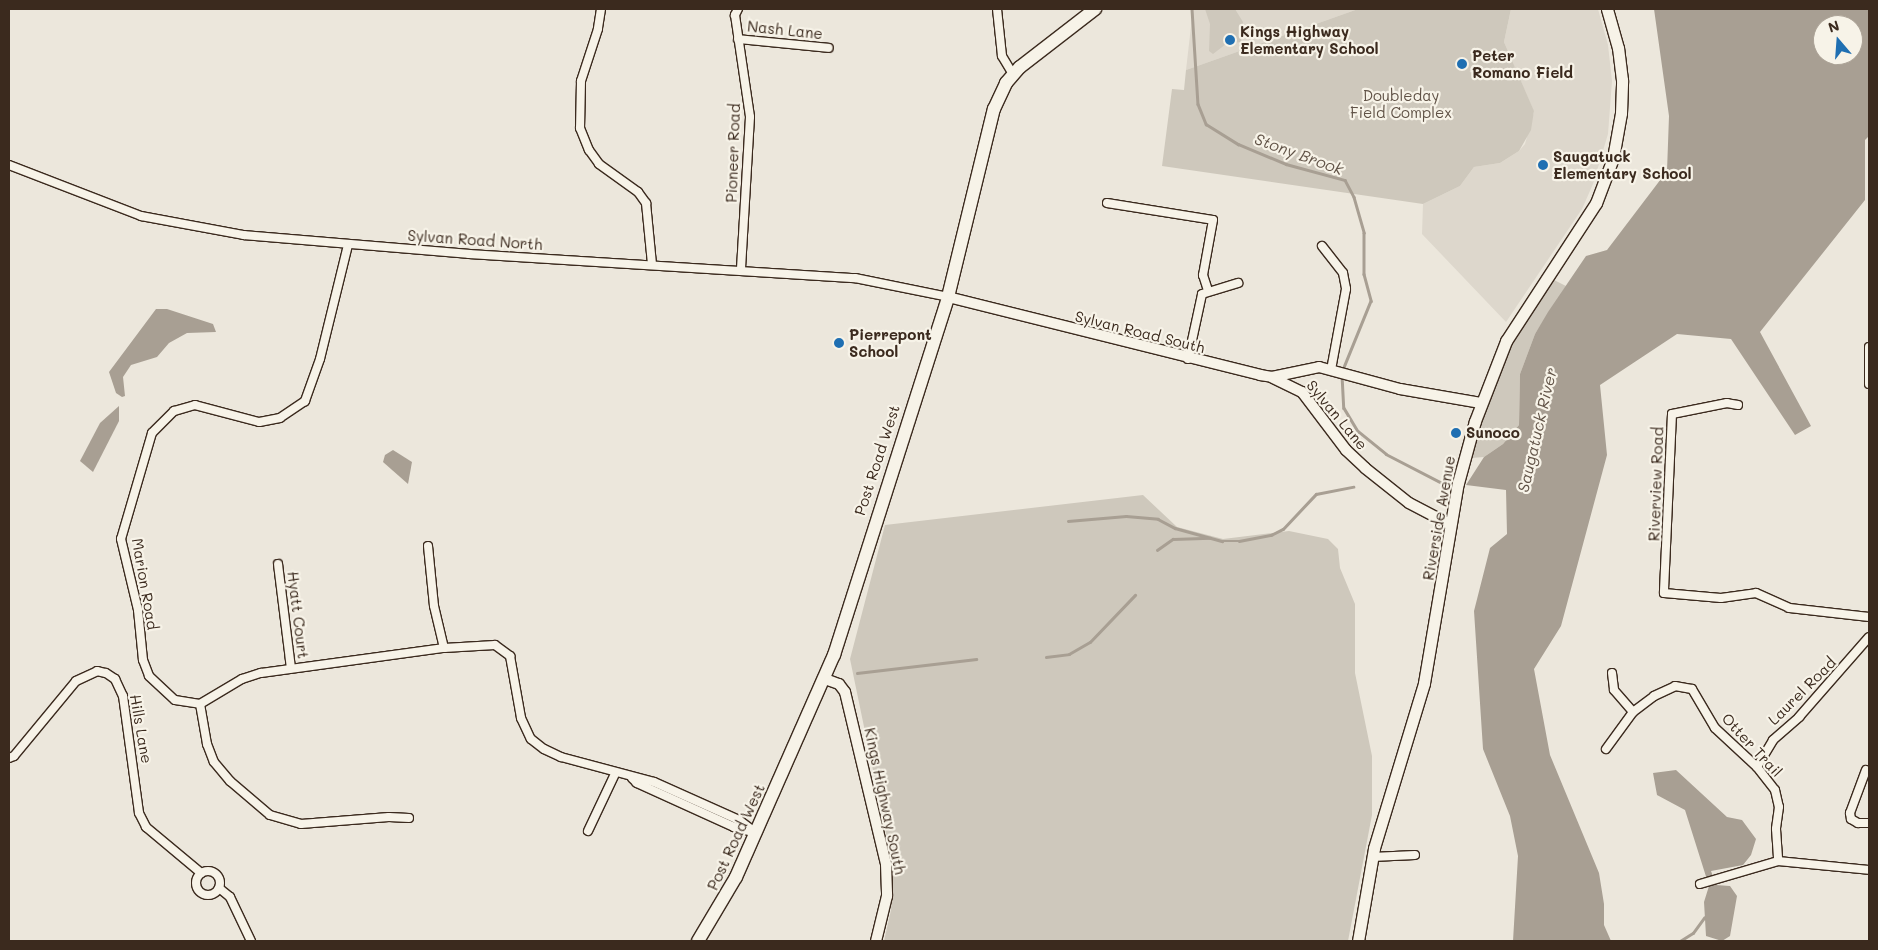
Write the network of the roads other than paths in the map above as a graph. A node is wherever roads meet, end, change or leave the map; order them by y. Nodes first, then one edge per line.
1 (600, 9) edge
2 (738, 9) edge
3 (997, 9) edge
4 (1095, 9) edge
5 (1607, 9) edge
6 (738, 39) junction
7 (829, 48) dead end
8 (1013, 74) junction
9 (9, 165) edge
10 (1107, 203) dead end
11 (348, 244) junction
12 (1322, 246) dead end
13 (652, 264) junction
14 (741, 270) junction
15 (1238, 282) dead end
16 (1208, 290) junction
17 (948, 298) junction
18 (1869, 347) edge
19 (1188, 359) junction
20 (1335, 371) junction
21 (1272, 377) junction
22 (1869, 384) edge
23 (1302, 392) junction
24 (1481, 403) junction
25 (1738, 404) dead end
26 (1451, 525) junction
27 (428, 546) dead end
28 (278, 564) dead end
29 (1869, 617) edge
30 (1869, 637) edge
31 (444, 648) junction
32 (292, 668) junction
33 (1612, 673) dead end
34 (825, 679) junction
35 (200, 704) junction
36 (1633, 712) junction
37 (1606, 748) dead end
38 (9, 758) edge
39 (1757, 767) junction
40 (1866, 770) dead end
41 (616, 774) junction
42 (409, 818) dead end
43 (1869, 823) edge
44 (588, 831) dead end
45 (756, 833) junction
46 (1416, 855) dead end
47 (1372, 857) junction
48 (1778, 861) junction
49 (1869, 870) edge
50 (201, 873) junction
51 (1701, 883) dead end
52 (219, 888) junction
53 (251, 941) edge
54 (698, 941) edge
55 (876, 941) edge
56 (1358, 941) edge

1 - 13 street
2 - 6 street, Pioneer Road
3 - 8 street
4 - 8 main road, Post Road West
5 - 24 main road, Riverside Avenue
6 - 7 street, Nash Lane
6 - 14 street, Pioneer Road
8 - 17 main road, Post Road West
9 - 11 street, Sylvan Road North
10 - 16 street
11 - 13 street, Sylvan Road North
11 - 35 street, Marion Road
12 - 20 street
13 - 14 street, Sylvan Road North
14 - 17 street, Sylvan Road North
15 - 16 street
16 - 19 street
17 - 19 street, Sylvan Road South
17 - 34 main road, Post Road West
18 - 22 street
19 - 21 street, Sylvan Road South
20 - 21 street, Sylvan Road South
20 - 23 street, Sylvan Road South
20 - 24 street, Sylvan Road South
21 - 23 street, Sylvan Lane
23 - 26 street, Sylvan Lane
24 - 26 main road, Riverside Avenue
25 - 29 street, Riverview Road
26 - 47 main road, Riverside Avenue
27 - 31 street
28 - 32 street, Hyatt Court
30 - 39 street, Laurel Road
31 - 32 street
31 - 41 street
32 - 35 street
33 - 36 street
34 - 45 main road, Post Road West
34 - 55 street, Kings Highway South
35 - 42 street
36 - 37 street, Otter Trail
36 - 39 street, Otter Trail
38 - 50 street, Hills Lane
39 - 48 street, Otter Trail
40 - 43 street
41 - 44 street
41 - 45 street
45 - 54 main road, Post Road West
46 - 47 street
47 - 56 main road, Riverside Avenue
48 - 49 street
48 - 51 street
50 - 52 street, Hills Lane
50 - 52 street
52 - 53 street, Hills Lane

